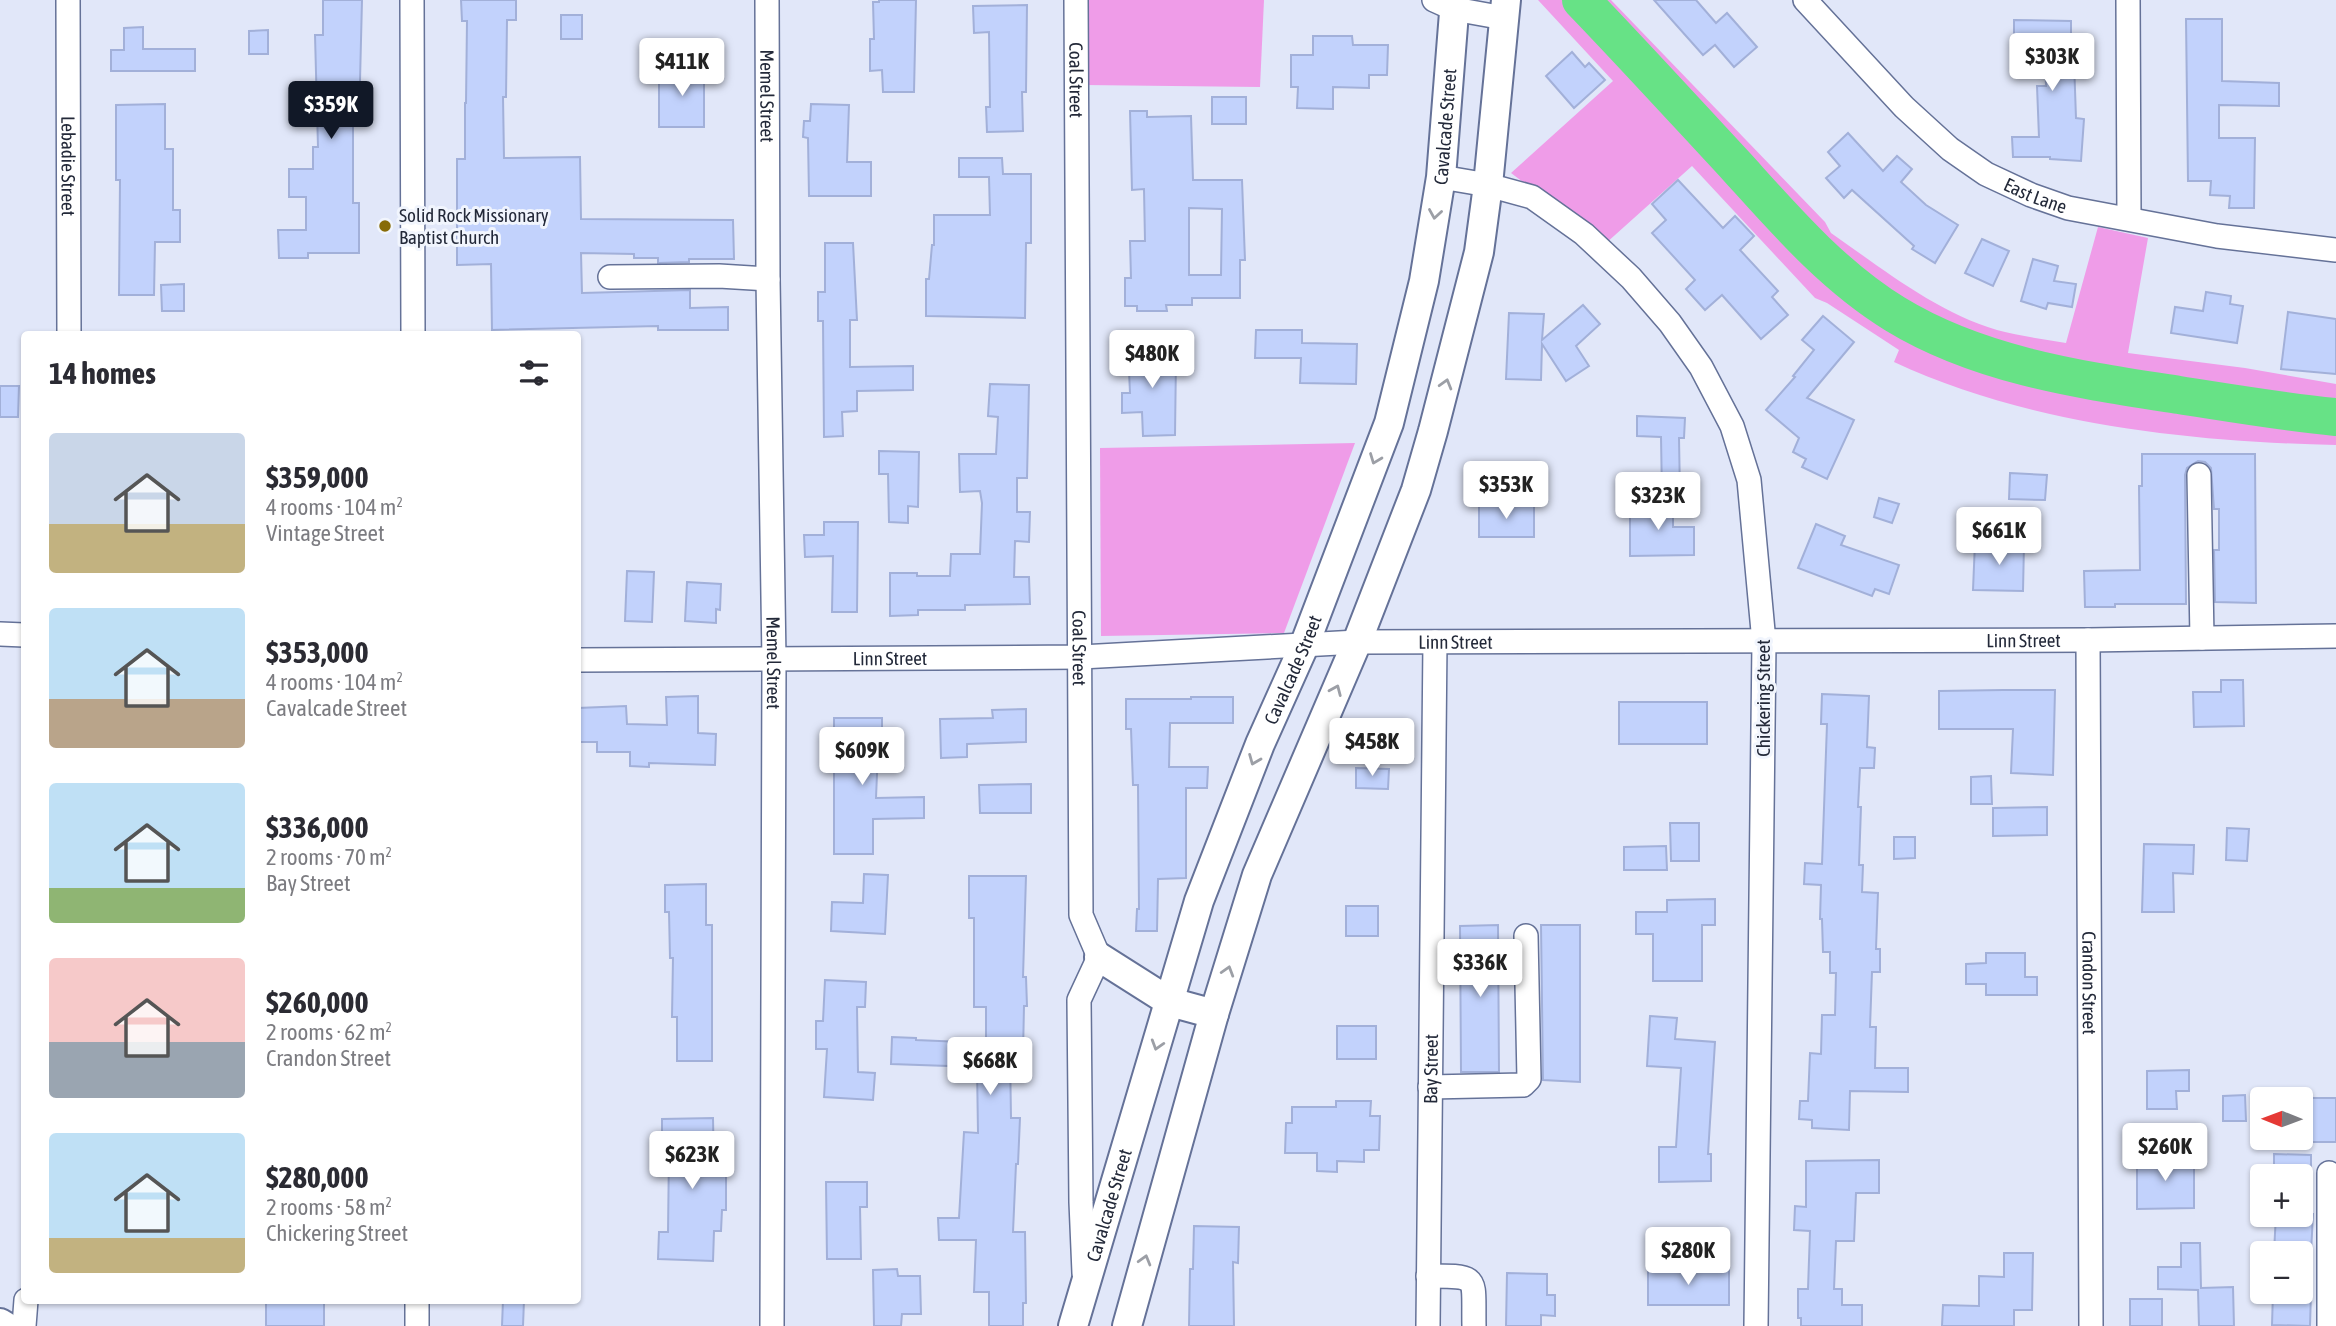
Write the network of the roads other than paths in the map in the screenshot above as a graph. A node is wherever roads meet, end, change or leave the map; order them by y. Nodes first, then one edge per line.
1 (68, 0) edge
2 (412, 0) edge
3 (767, 0) edge
4 (1076, 0) edge
5 (2128, 0) edge
6 (1448, 3) edge
7 (1811, 4) edge
8 (1505, 9) edge
9 (1441, 177) junction
10 (1488, 185) junction
11 (2129, 218) junction
12 (2336, 250) edge
13 (610, 277) dead end
14 (768, 279) junction
15 (69, 331) edge
16 (413, 331) edge
17 (1389, 419) junction
18 (1433, 430) junction
19 (2199, 475) dead end
20 (0, 634) edge
21 (21, 635) edge
22 (2336, 636) edge
23 (2202, 638) junction
24 (2088, 640) junction
25 (1357, 642) junction
26 (1435, 642) junction
27 (1764, 642) junction
28 (1304, 646) junction
29 (1081, 657) junction
30 (581, 660) edge
31 (774, 660) junction
32 (1526, 936) dead end
33 (1098, 957) junction
34 (1170, 1002) junction
35 (1214, 1014) junction
36 (1430, 1087) junction
37 (2329, 1173) dead end
38 (1428, 1276) junction
39 (1085, 1286) junction
40 (26, 1304) edge
41 (417, 1304) edge
42 (0, 1323) edge
43 (5, 1326) edge
44 (24, 1326) edge
45 (417, 1326) edge
46 (772, 1326) edge
47 (1073, 1326) edge
48 (1127, 1326) edge
49 (1428, 1326) edge
50 (1474, 1326) edge
51 (1756, 1326) edge
52 (2091, 1326) edge
53 (2329, 1326) edge

1 - 15 street, Lebadie Street
2 - 16 street
3 - 14 street, Memel Street
4 - 29 street, Coal Street
5 - 11 street
6 - 8 street
6 - 9 main road, Cavalcade Street
7 - 11 street, East Lane
8 - 10 main road
9 - 10 street, Chickering Street
9 -> 17 main road, Cavalcade Street
18 -> 10 main road
10 - 27 street, Chickering Street
11 - 12 street, East Lane
13 - 14 street
14 - 31 street, Memel Street
17 - 18 main road
17 -> 28 main road, Cavalcade Street
18 - 25 main road
19 - 23 street
20 - 21 street
22 - 23 street, Linn Street
23 - 24 street, Linn Street
24 - 27 street, Linn Street
24 - 52 street, Crandon Street
25 - 26 street, Linn Street
25 - 28 street, Linn Street
35 -> 25 main road
26 - 27 street, Linn Street
26 - 36 street, Bay Street
27 - 51 street, Chickering Street
28 - 29 street, Linn Street
28 -> 34 main road, Cavalcade Street
29 - 31 street, Linn Street
29 - 33 street, Coal Street
30 - 31 street, Linn Street
31 - 46 street, Memel Street
32 - 36 street
33 - 34 main road
33 - 39 street
34 - 35 main road
34 -> 39 main road, Cavalcade Street
48 -> 35 main road
36 - 38 street, Bay Street
37 - 53 street
38 - 49 street, Bay Street
38 - 50 street
39 - 47 main road, Cavalcade Street
40 - 44 street
41 - 45 street
42 - 43 main road

